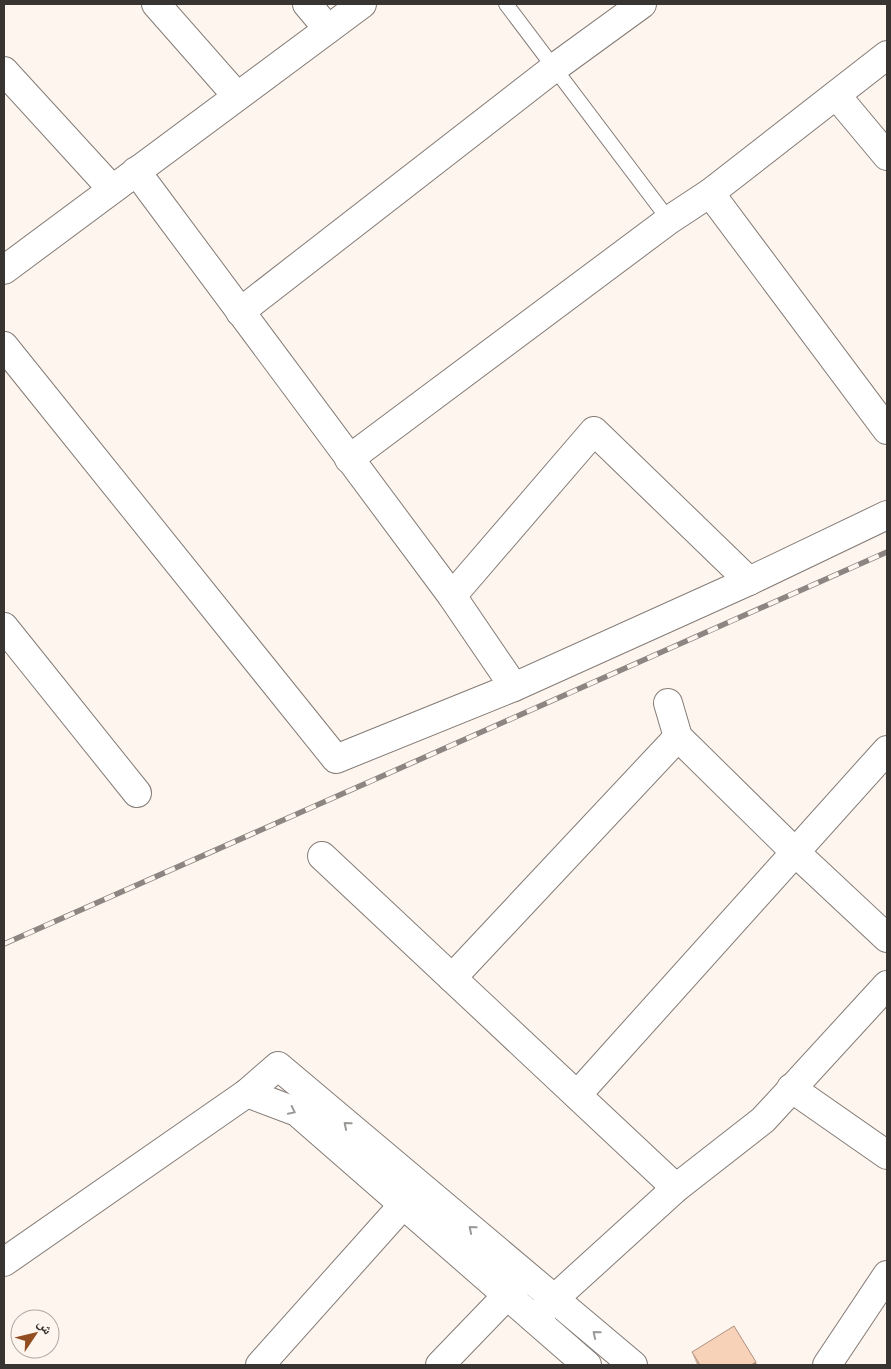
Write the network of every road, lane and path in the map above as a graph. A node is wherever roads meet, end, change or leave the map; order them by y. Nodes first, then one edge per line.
1 (156, 4) edge
2 (307, 4) edge
3 (362, 4) edge
4 (506, 4) edge
5 (642, 4) edge
6 (328, 29) junction
7 (887, 55) edge
8 (554, 68) junction
9 (4, 71) edge
10 (836, 95) junction
11 (237, 96) junction
12 (887, 156) edge
13 (136, 172) junction
14 (112, 189) junction
15 (710, 193) junction
16 (669, 220) junction
17 (4, 270) edge
18 (240, 312) junction
19 (4, 346) edge
20 (887, 430) edge
21 (349, 459) junction
22 (887, 514) edge
23 (749, 581) junction
24 (452, 596) junction
25 (4, 627) edge
26 (514, 687) junction
27 (668, 703) dead end
28 (678, 737) junction
29 (887, 750) edge
30 (137, 793) dead end
31 (795, 852) junction
32 (322, 856) dead end
33 (887, 938) edge
34 (452, 978) junction
35 (887, 985) edge
36 (791, 1088) junction
37 (247, 1093) junction
38 (577, 1095) junction
39 (887, 1155) edge
40 (676, 1188) junction
41 (403, 1205) junction
42 (4, 1262) edge
43 (526, 1275) junction
44 (887, 1275) edge
45 (507, 1295) junction
46 (554, 1299) junction
47 (535, 1319) junction
48 (260, 1365) edge
49 (440, 1365) edge
50 (588, 1365) edge
51 (633, 1365) edge
52 (827, 1365) edge

1 - 11 street
2 - 6 street
3 - 6 street
4 - 8 lane
5 - 8 street
6 - 11 street
7 - 10 street
8 - 16 lane
8 - 18 street
9 - 14 street
10 - 12 street
10 - 15 street
11 - 13 street
13 - 14 street
13 - 18 street
14 - 17 street
15 - 16 street
15 - 20 street
16 - 21 street
18 - 21 street
19 - 26 street
21 - 24 street
22 - 23 street
23 - 24 street
23 - 26 street
24 - 26 street
25 - 30 street
27 - 28 street
28 - 31 street
28 - 34 street
29 - 31 street
31 - 33 street
31 - 38 street
32 - 34 street
34 - 38 street
35 - 36 street
36 - 39 street
36 - 40 street
37 -> 41 street
37 - 42 street
43 -> 37 street
38 - 40 street
40 - 46 street
41 - 45 street
41 - 48 street
43 - 45 street
43 - 46 street
44 - 52 street
45 - 47 street
45 - 49 street
46 - 47 street
51 -> 46 street
47 - 50 street

